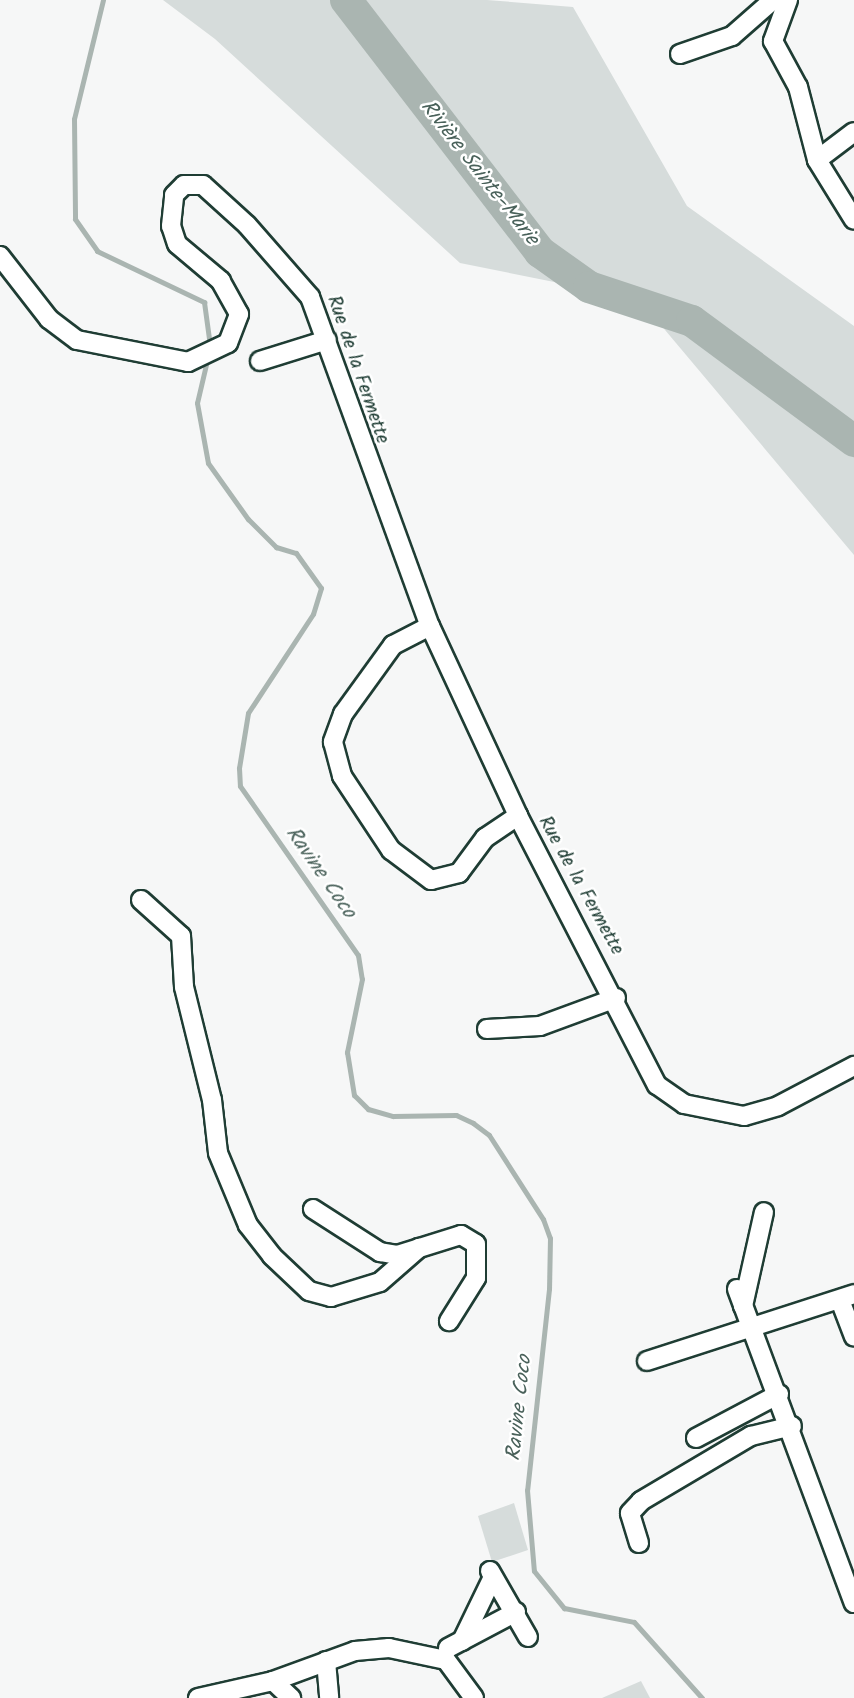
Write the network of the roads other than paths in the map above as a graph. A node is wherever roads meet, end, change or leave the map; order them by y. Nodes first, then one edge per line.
1 (773, 0) edge
2 (788, 0) edge
3 (680, 54) dead end
4 (854, 132) edge
5 (817, 160) junction
6 (854, 220) edge
7 (0, 256) edge
8 (327, 340) junction
9 (260, 361) dead end
10 (430, 626) junction
11 (518, 817) junction
12 (141, 900) dead end
13 (615, 998) junction
14 (487, 1029) dead end
15 (854, 1066) edge
16 (313, 1209) dead end
17 (764, 1212) dead end
18 (419, 1248) junction
19 (847, 1297) edge
20 (449, 1321) dead end
21 (753, 1330) junction
22 (854, 1336) edge
23 (647, 1361) dead end
24 (779, 1394) junction
25 (792, 1426) junction
26 (696, 1438) dead end
27 (639, 1543) dead end
28 (852, 1593) edge
29 (516, 1612) junction
30 (528, 1637) dead end
31 (452, 1650) junction
32 (326, 1661) junction
33 (273, 1681) junction
34 (198, 1698) edge
35 (291, 1698) edge
36 (329, 1698) edge
37 (474, 1698) edge

1 - 3 street
2 - 5 street
4 - 5 street
5 - 6 street
7 - 8 street, Rue de la Fermette
8 - 9 street
8 - 10 street, Rue de la Fermette
10 - 11 street, Rue de la Fermette
10 - 11 street
11 - 13 street, Rue de la Fermette
12 - 18 street
13 - 14 street
13 - 15 street, Rue de la Fermette
16 - 18 street
17 - 21 street
18 - 20 street
19 - 21 street
19 - 22 street
21 - 23 street
21 - 24 street
24 - 25 street
24 - 26 street
25 - 27 street
25 - 28 street
29 - 30 street
29 - 31 street
29 - 31 street
31 - 32 street
31 - 37 street
32 - 33 street
32 - 36 street
33 - 34 street
33 - 35 street

